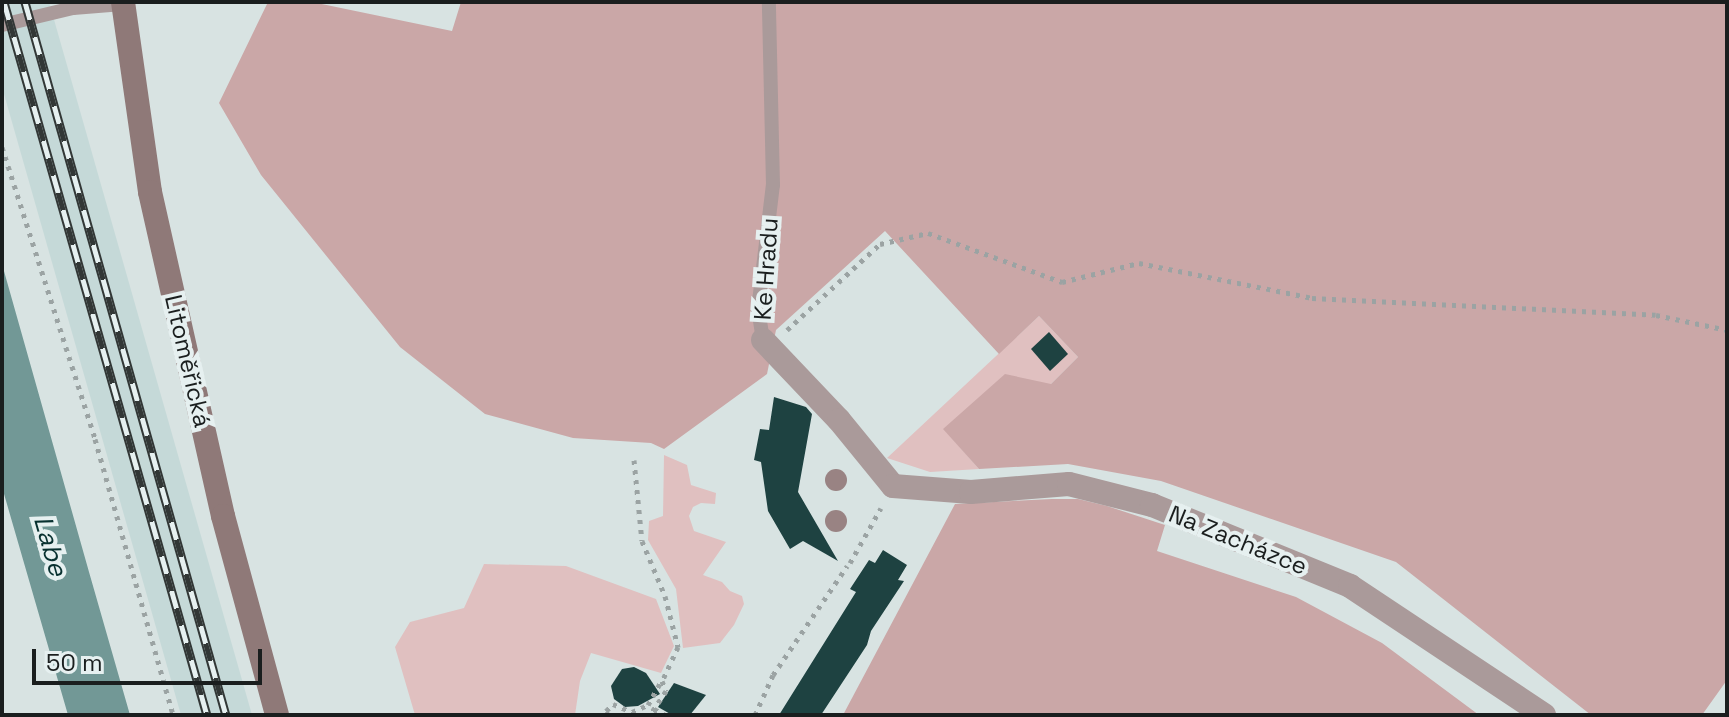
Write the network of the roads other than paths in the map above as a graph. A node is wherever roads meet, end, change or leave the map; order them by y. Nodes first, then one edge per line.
1 (769, 2) edge
2 (123, 3) edge
3 (2, 25) edge
4 (763, 340) joint
5 (893, 486) joint
6 (277, 715) edge
7 (1544, 715) edge

1 - 4 lane, Ke Hradu
2 - 3 lane
2 - 6 main road, Litoměřická
4 - 5 street, Ke Hradu
5 - 7 street, Na Zacházce

